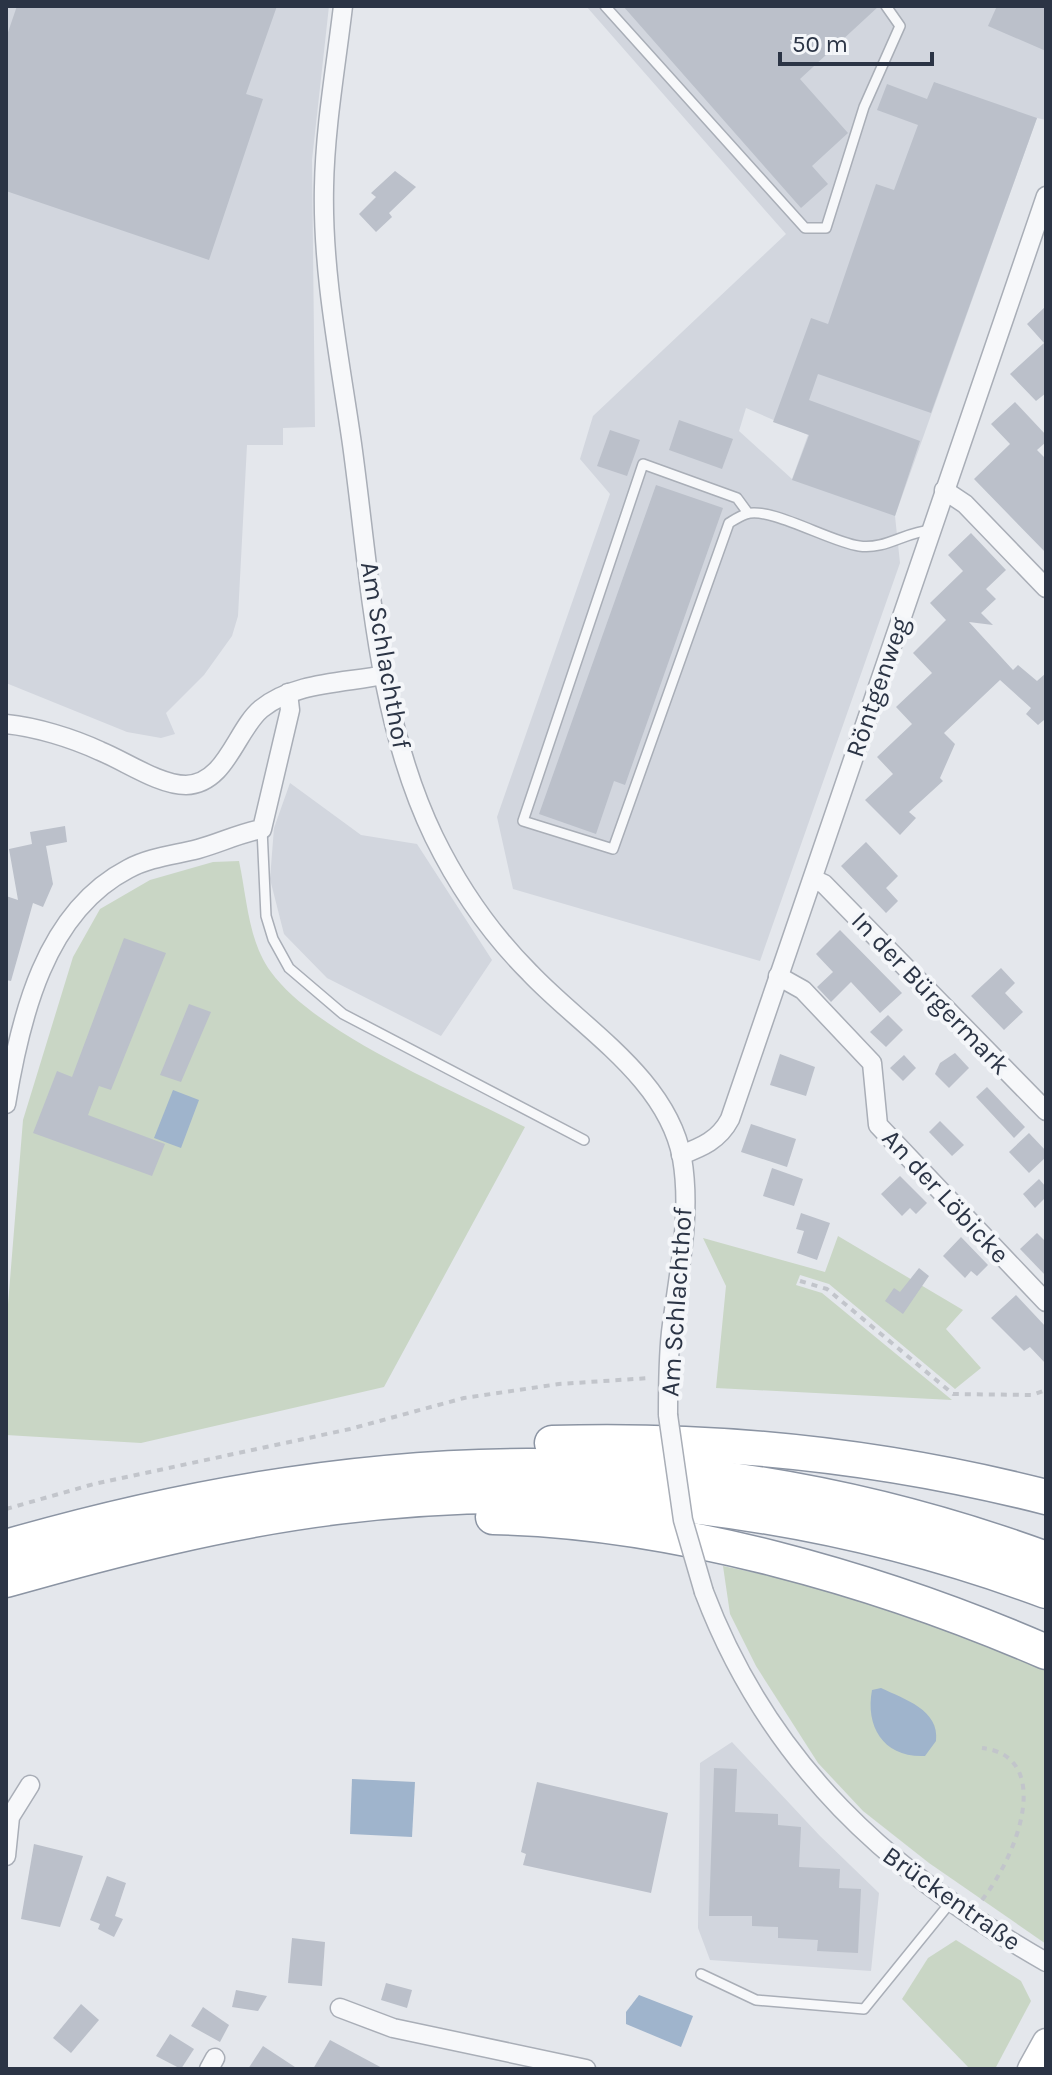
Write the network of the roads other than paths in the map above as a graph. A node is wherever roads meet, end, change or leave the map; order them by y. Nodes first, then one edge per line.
1 (343, 6) edge
2 (605, 6) edge
3 (886, 6) edge
4 (1046, 196) edge
5 (944, 490) junction
6 (748, 513) junction
7 (931, 530) junction
8 (1046, 588) edge
9 (384, 675) junction
10 (288, 693) junction
11 (6, 724) edge
12 (262, 829) junction
13 (813, 879) junction
14 (778, 976) junction
15 (6, 1104) edge
16 (1046, 1111) edge
17 (584, 1140) dead end
18 (681, 1155) junction
19 (1046, 1302) edge
20 (372, 1472) junction
21 (1046, 1497) edge
22 (338, 1506) junction
23 (6, 1547) edge
24 (1046, 1559) edge
25 (6, 1580) edge
26 (1046, 1591) edge
27 (704, 1592) joint
28 (1046, 1652) edge
29 (30, 1785) dead end
30 (6, 1856) edge
31 (950, 1903) junction
32 (1046, 1962) edge
33 (701, 1974) dead end
34 (340, 2008) dead end
35 (1046, 2042) edge
36 (586, 2069) edge
37 (1031, 2069) edge

1 - 9 street, Am Schlachthof
2 - 3 lane
4 - 5 street, Röntgenweg
5 - 7 street, Röntgenweg
5 - 8 street
6 - 6 lane
6 - 7 lane
7 - 13 street, Röntgenweg
9 - 10 street
9 - 18 street, Am Schlachthof
10 - 11 street
10 - 12 street
12 - 15 street
12 - 17 lane
13 - 14 street, Röntgenweg
13 - 16 street, In der Bürgermark
14 - 18 street, Röntgenweg
14 - 19 street, An der Löbicke
18 - 27 street, Am Schlachthof, bridge
20 - 21 highway
20 - 23 highway
20 - 24 highway
22 - 25 highway
22 - 26 highway
22 - 28 highway
27 - 31 street, Brückentraße
29 - 30 street
31 - 32 street, Brückentraße
31 - 33 lane
34 - 36 street
35 - 37 main road

